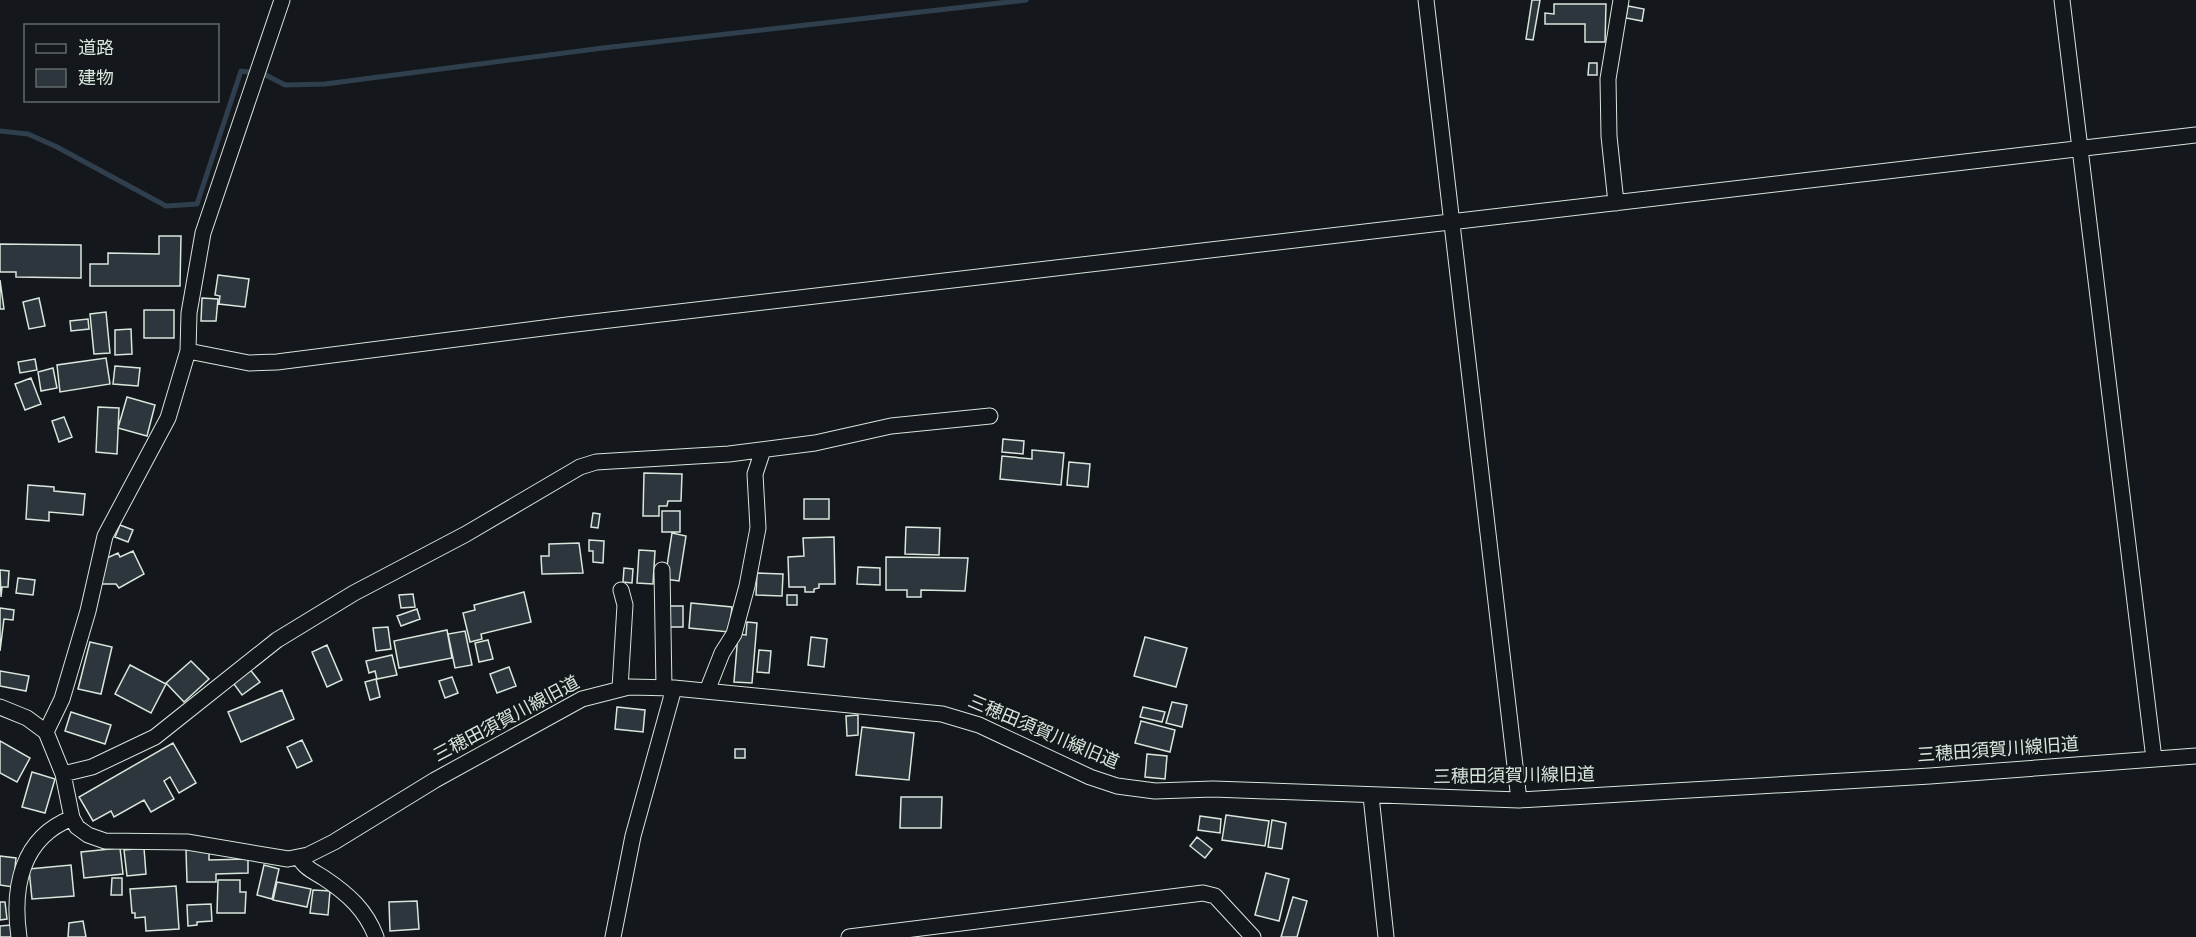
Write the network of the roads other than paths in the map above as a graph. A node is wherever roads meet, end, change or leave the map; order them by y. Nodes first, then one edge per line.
1 (282, 0) edge
2 (1426, 0) edge
3 (1621, 0) edge
4 (2062, 0) edge
5 (2196, 135) edge
6 (2080, 148) junction
7 (1616, 203) junction
8 (1453, 222) junction
9 (188, 351) junction
10 (990, 416) dead end
11 (763, 450) junction
12 (662, 570) dead end
13 (621, 590) dead end
14 (620, 688) junction
15 (669, 688) junction
16 (707, 691) junction
17 (0, 707) edge
18 (46, 732) junction
19 (2196, 756) edge
20 (2154, 759) junction
21 (63, 774) junction
22 (1371, 796) junction
23 (1519, 800) junction
24 (72, 818) junction
25 (299, 857) junction
26 (19, 937) edge
27 (376, 937) edge
28 (613, 937) edge
29 (849, 937) edge
30 (1253, 937) edge
31 (1386, 937) edge

1 - 9 street
2 - 8 street
3 - 7 street
4 - 6 street
5 - 6 street
6 - 7 street
6 - 20 street
7 - 8 street
8 - 9 street
8 - 23 street
9 - 18 street
10 - 11 street
11 - 16 street
11 - 21 street
12 - 15 street
13 - 14 street
14 - 15 street, 三穂田須賀川線旧道
14 - 25 street, 三穂田須賀川線旧道
15 - 16 street, 三穂田須賀川線旧道
15 - 28 street
16 - 22 street, 三穂田須賀川線旧道
17 - 18 street
18 - 21 street
19 - 20 street, 三穂田須賀川線旧道
20 - 23 street, 三穂田須賀川線旧道
21 - 24 street
22 - 23 street, 三穂田須賀川線旧道
22 - 31 street
24 - 25 street, 三穂田須賀川線旧道
24 - 26 street
25 - 27 street
29 - 30 street

